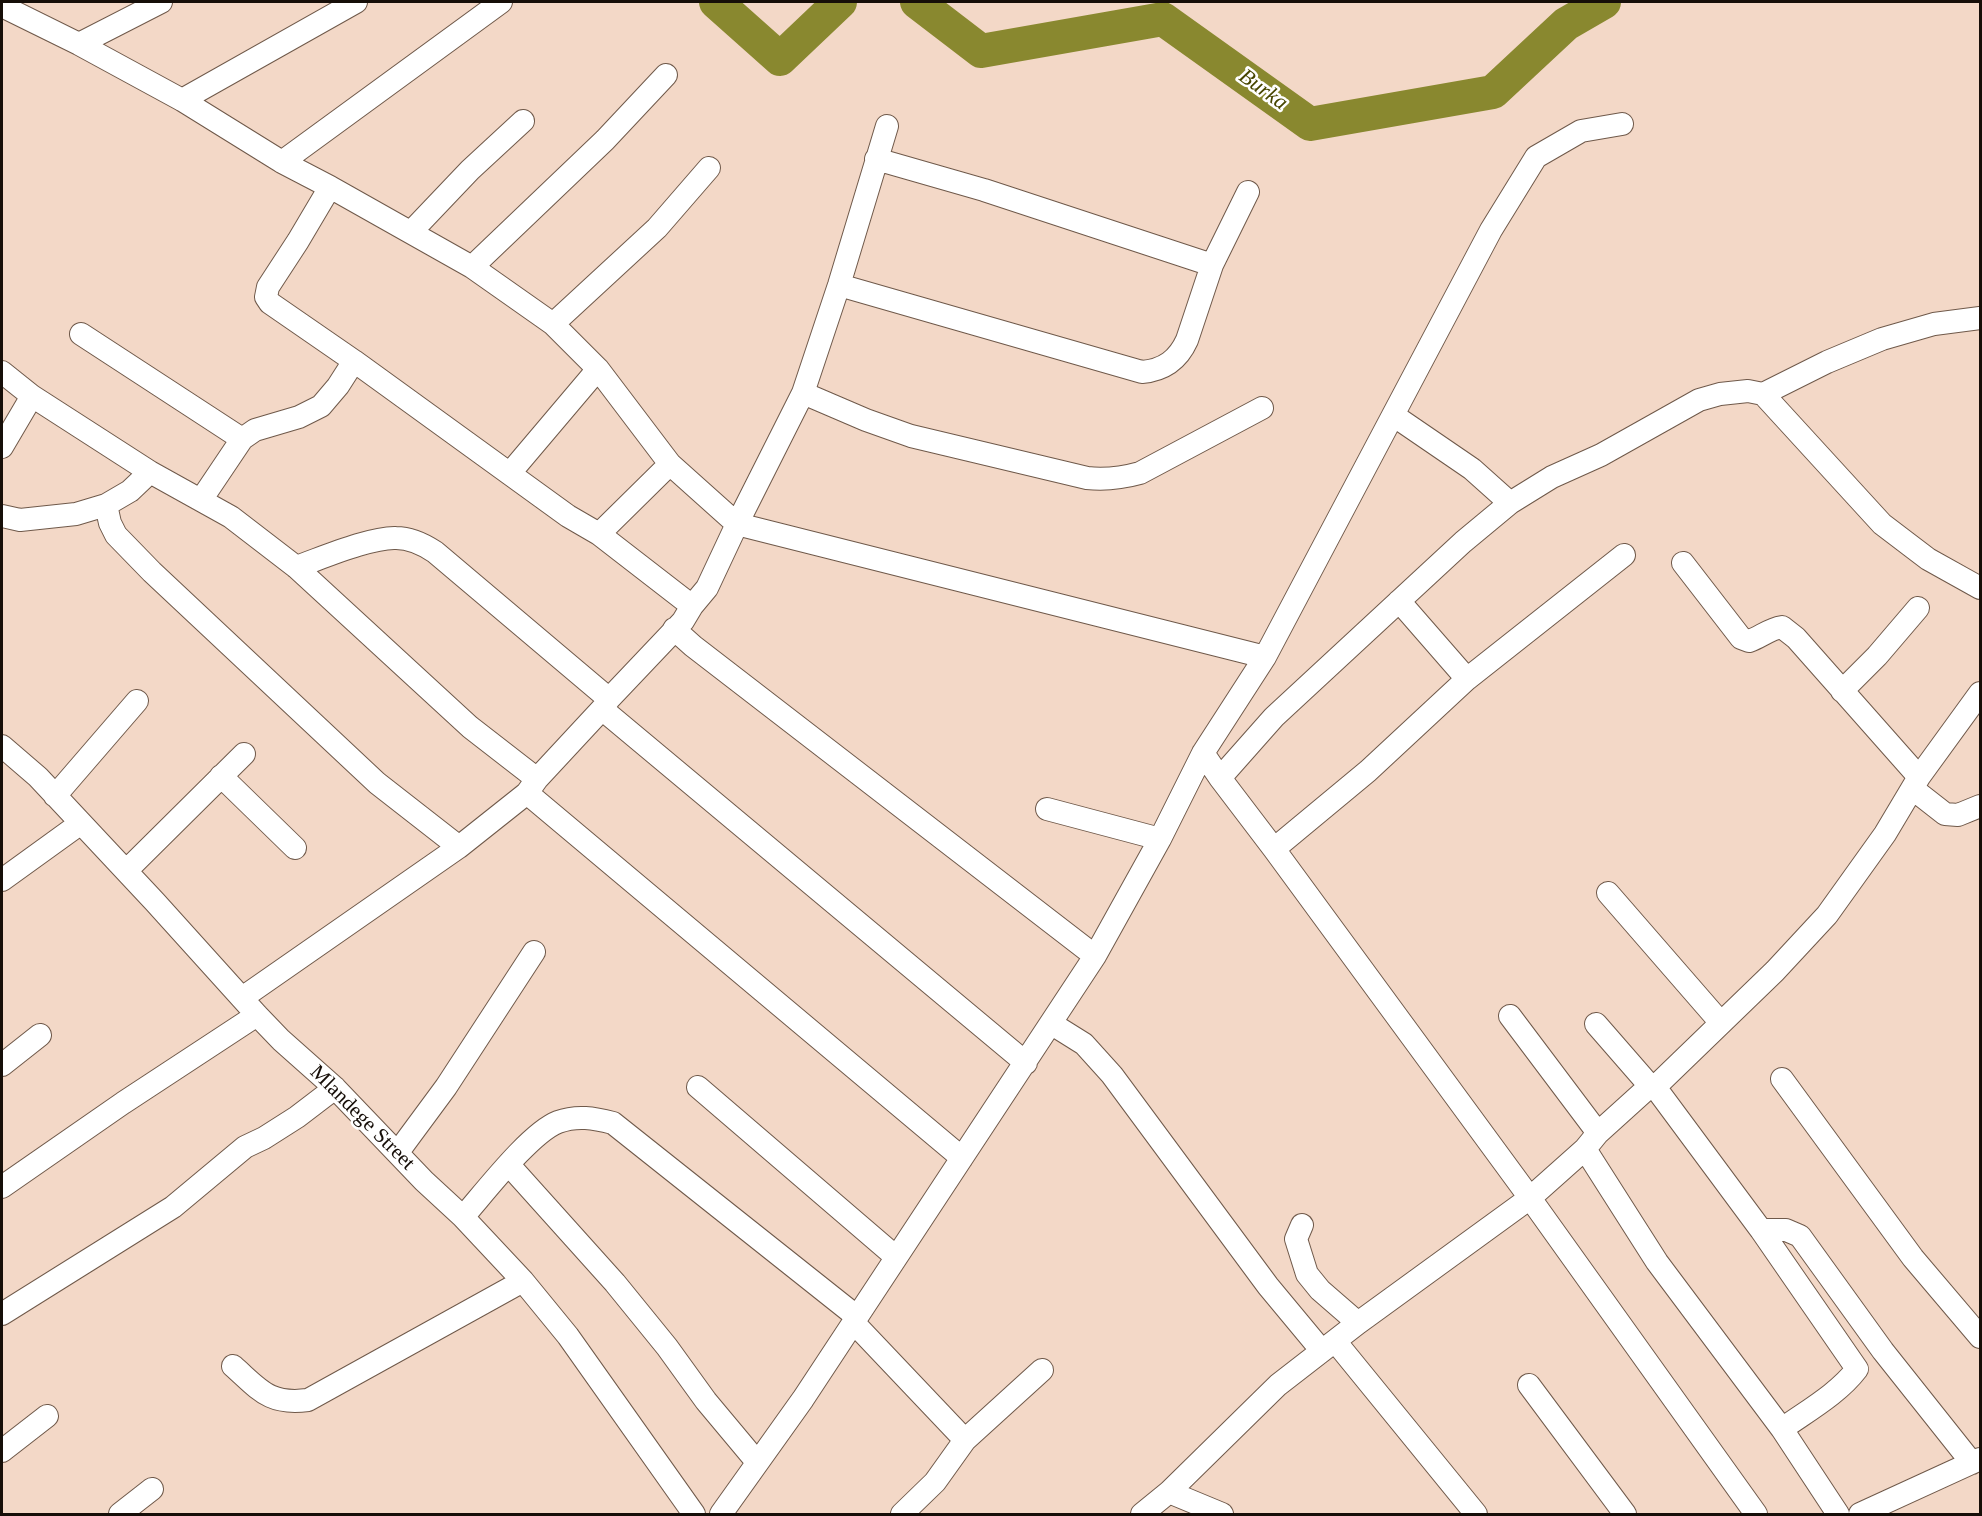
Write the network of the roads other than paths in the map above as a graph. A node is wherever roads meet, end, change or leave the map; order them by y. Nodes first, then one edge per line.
1 (161, 2) edge
2 (356, 2) edge
3 (501, 2) edge
4 (2, 6) edge
5 (79, 44) junction
6 (666, 75) dead end
7 (182, 100) junction
8 (523, 121) dead end
9 (1622, 124) dead end
10 (886, 126) dead end
11 (876, 159) junction
12 (282, 162) junction
13 (709, 168) dead end
14 (330, 187) junction
15 (1248, 192) dead end
16 (411, 232) junction
17 (1212, 265) junction
18 (472, 267) junction
19 (839, 285) junction
20 (1980, 318) edge
21 (553, 324) junction
22 (81, 334) dead end
23 (354, 361) junction
24 (598, 369) junction
25 (2, 372) edge
26 (803, 393) junction
27 (1763, 394) junction
28 (32, 396) junction
29 (1262, 408) dead end
30 (1393, 415) junction
31 (242, 439) junction
32 (2, 447) edge
33 (670, 464) junction
34 (150, 472) junction
35 (510, 473) junction
36 (201, 500) junction
37 (1510, 504) junction
38 (106, 505) junction
39 (2, 516) edge
40 (737, 524) junction
41 (599, 534) junction
42 (1624, 555) dead end
43 (1683, 563) dead end
44 (296, 567) junction
45 (1980, 588) edge
46 (1399, 601) junction
47 (692, 606) junction
48 (1918, 608) dead end
49 (674, 629) junction
50 (1265, 657) junction
51 (1467, 679) junction
52 (1842, 691) junction
53 (1980, 693) edge
54 (137, 701) dead end
55 (606, 704) junction
56 (2, 746) edge
57 (1203, 753) junction
58 (244, 754) dead end
59 (221, 776) junction
60 (1220, 778) junction
61 (1916, 783) junction
62 (532, 786) junction
63 (55, 796) junction
64 (1980, 806) edge
65 (1047, 809) dead end
66 (81, 823) junction
67 (1160, 839) junction
68 (459, 847) junction
69 (295, 849) dead end
70 (1274, 849) junction
71 (126, 871) junction
72 (2, 880) edge
73 (1608, 893) dead end
74 (534, 952) dead end
75 (1095, 956) junction
76 (242, 998) junction
77 (256, 1015) junction
78 (1510, 1016) dead end
79 (1721, 1023) junction
80 (1052, 1024) junction
81 (1596, 1024) dead end
82 (40, 1035) dead end
83 (1026, 1063) junction
84 (2, 1065) edge
85 (1782, 1079) dead end
86 (698, 1087) dead end
87 (1653, 1087) junction
88 (335, 1088) junction
89 (1592, 1141) junction
90 (398, 1152) junction
91 (962, 1158) junction
92 (509, 1165) junction
93 (2, 1187) edge
94 (1530, 1198) junction
95 (463, 1217) junction
96 (1302, 1225) dead end
97 (1761, 1230) junction
98 (896, 1257) junction
99 (523, 1281) junction
100 (2, 1314) edge
101 (855, 1319) junction
102 (1358, 1323) junction
103 (1980, 1337) edge
104 (1328, 1346) junction
105 (233, 1366) dead end
106 (1042, 1370) dead end
107 (1529, 1385) dead end
108 (47, 1416) dead end
109 (1782, 1429) junction
110 (965, 1440) junction
111 (2, 1451) edge
112 (1976, 1461) edge
113 (757, 1462) junction
114 (152, 1489) dead end
115 (1169, 1492) junction
116 (690, 1513) edge
117 (120, 1515) edge
118 (721, 1515) edge
119 (902, 1515) edge
120 (1142, 1515) edge
121 (1222, 1515) edge
122 (1476, 1515) edge
123 (1625, 1515) edge
124 (1756, 1515) edge
125 (1838, 1515) edge
126 (1860, 1515) edge

1 - 5 street
2 - 7 street
3 - 12 street
4 - 5 street
5 - 7 street
6 - 18 street
7 - 12 street
8 - 16 street
9 - 30 street
10 - 11 street
11 - 17 street
11 - 19 street
12 - 14 street
13 - 21 street
14 - 16 street
14 - 23 street
15 - 17 street
16 - 18 street
17 - 19 street
18 - 21 street
19 - 26 street
20 - 27 street
21 - 24 street
22 - 31 street
23 - 31 street
23 - 35 street
24 - 33 street
24 - 35 street
25 - 28 street
26 - 29 street
26 - 40 street
27 - 37 street
27 - 45 street
28 - 32 street
28 - 34 street
30 - 37 street
30 - 50 street
31 - 36 street
33 - 40 street
33 - 41 street
34 - 36 street
34 - 38 street
35 - 41 street
36 - 44 street
37 - 46 street
38 - 39 street
38 - 68 street
40 - 47 street
40 - 50 street
41 - 47 street
42 - 51 street
43 - 52 street
44 - 55 street
44 - 62 street
46 - 51 street
46 - 60 street
47 - 49 street
48 - 52 street
49 - 55 street
49 - 75 street
50 - 57 street
51 - 70 street
52 - 61 street
53 - 61 street
54 - 63 street
55 - 62 street
55 - 83 street
56 - 63 street, Mlandege Street
57 - 60 street
57 - 67 street
58 - 59 street
59 - 69 street
59 - 71 street
60 - 70 street
61 - 64 street
61 - 79 street
62 - 68 street
62 - 91 street
63 - 66 street, Mlandege Street
65 - 67 street
66 - 71 street, Mlandege Street
66 - 72 street
67 - 75 street
68 - 76 street
70 - 94 street
71 - 76 street, Mlandege Street
73 - 79 street
74 - 90 street
75 - 80 street
76 - 77 street, Mlandege Street
77 - 88 street, Mlandege Street
77 - 93 street
78 - 89 street
79 - 87 street
80 - 83 street
80 - 104 street
81 - 87 street
82 - 84 street
83 - 91 street
85 - 103 street
86 - 98 street
87 - 89 street
87 - 97 street
88 - 90 street, Mlandege Street
88 - 100 street
89 - 94 street
89 - 109 street
90 - 95 street, Mlandege Street
91 - 98 street
92 - 95 street
92 - 101 street
92 - 113 street
94 - 102 street
94 - 124 street
95 - 99 street, Mlandege Street
96 - 102 street
97 - 109 street
97 - 112 street
98 - 101 street
99 - 105 street
99 - 116 street, Mlandege Street
101 - 110 street
101 - 113 street
102 - 104 street
104 - 115 street
104 - 122 street
106 - 110 street
107 - 123 street
108 - 111 street
109 - 125 street
110 - 119 street
112 - 126 street
113 - 118 street
114 - 117 street
115 - 120 street
115 - 121 street

